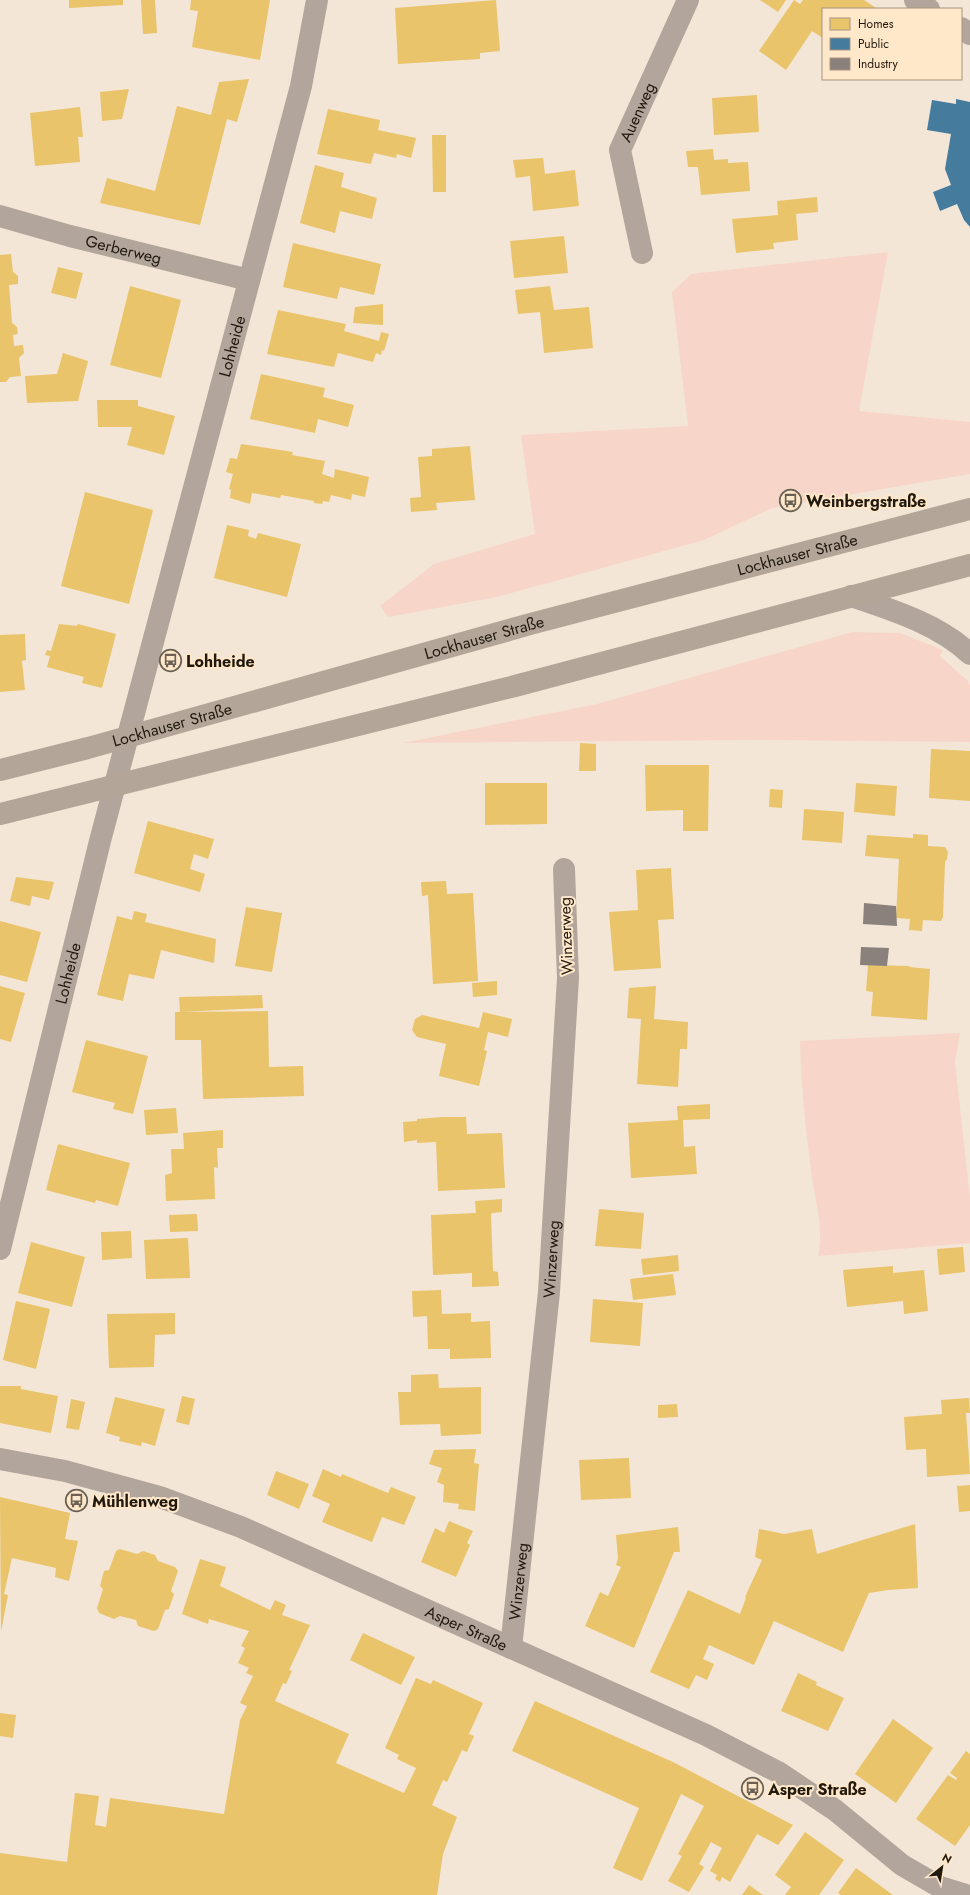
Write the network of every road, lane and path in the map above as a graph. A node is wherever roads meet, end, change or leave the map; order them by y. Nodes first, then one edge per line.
1 (317, 0) edge
2 (688, 0) edge
3 (915, 0) edge
4 (927, 8) edge
5 (0, 216) edge
6 (642, 253) dead end
7 (249, 280) junction
8 (970, 509) edge
9 (970, 564) edge
10 (851, 596) junction
11 (970, 654) edge
12 (0, 770) edge
13 (0, 814) edge
14 (564, 869) dead end
15 (0, 1249) edge
16 (0, 1459) edge
17 (512, 1648) junction
18 (966, 1895) edge

1 - 7 street, Lohheide
2 - 6 street, Auenweg
3 - 4 street
5 - 7 street, Gerberweg
7 - 15 street, Lohheide
8 - 12 main road, Lockhauser Straße
9 - 10 main road
10 - 11 street
10 - 13 main road
14 - 17 street, Winzerweg
16 - 17 street, Asper Straße
17 - 18 street, Asper Straße

